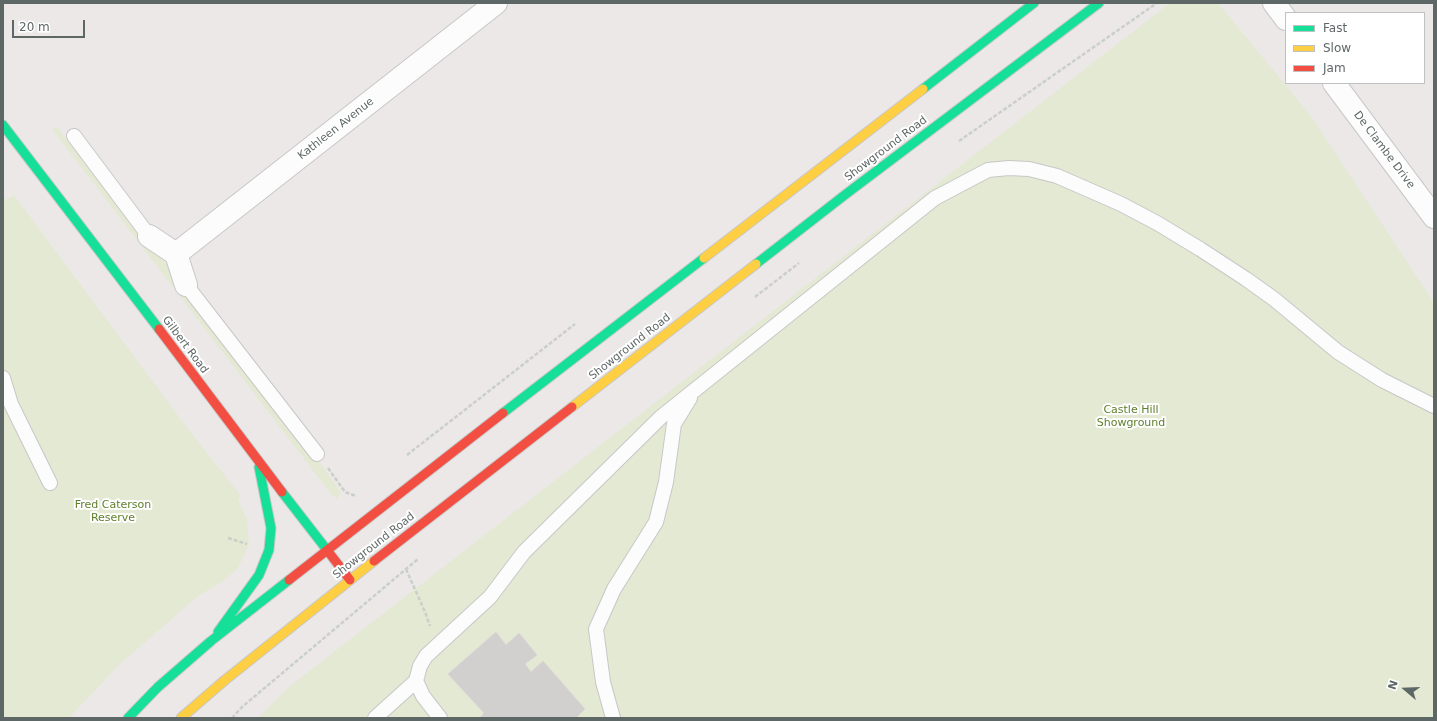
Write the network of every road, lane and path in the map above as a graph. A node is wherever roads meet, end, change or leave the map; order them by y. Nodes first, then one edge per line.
1 (496, 3) edge
2 (1034, 3) edge
3 (1099, 3) edge
4 (1156, 3) edge
5 (1274, 3) edge
6 (1285, 18) edge
7 (1335, 84) edge
8 (3, 125) edge
9 (74, 136) dead end
10 (958, 142) dead end
11 (1434, 217) edge
12 (149, 236) joint
13 (176, 254) junction
14 (803, 260) dead end
15 (186, 285) joint
16 (755, 298) dead end
17 (3, 378) edge
18 (696, 389) junction
19 (1434, 406) edge
20 (317, 454) joint
21 (258, 461) junction
22 (50, 483) dead end
23 (356, 496) dead end
24 (228, 538) dead end
25 (249, 545) dead end
26 (327, 550) junction
27 (422, 556) dead end
28 (406, 570) junction
29 (350, 580) junction
30 (211, 641) junction
31 (436, 646) junction
32 (416, 681) junction
33 (128, 718) edge
34 (181, 718) edge
35 (232, 718) edge
36 (375, 718) edge
37 (440, 718) edge
38 (612, 718) edge

1 - 13 street, Kathleen Avenue
2 - 26 main road
3 - 29 main road, Showground Road
4 - 10 path
5 - 6 street
7 - 11 street, De Clambe Drive
8 - 21 main road, Gilbert Road
9 - 12 lane
12 - 13 street
13 - 15 street
14 - 16 path
15 - 20 lane
17 - 22 lane
18 - 19 lane
18 - 31 lane
18 - 38 lane
20 - 23 path
21 - 26 main road, Gilbert Road
21 - 30 main road
24 - 25 path
26 - 29 main road, Gilbert Road
26 - 30 main road
27 - 28 path
28 - 31 path
28 - 35 path
29 - 34 main road, Showground Road
30 - 33 main road
31 - 32 lane
32 - 36 lane
32 - 37 lane

